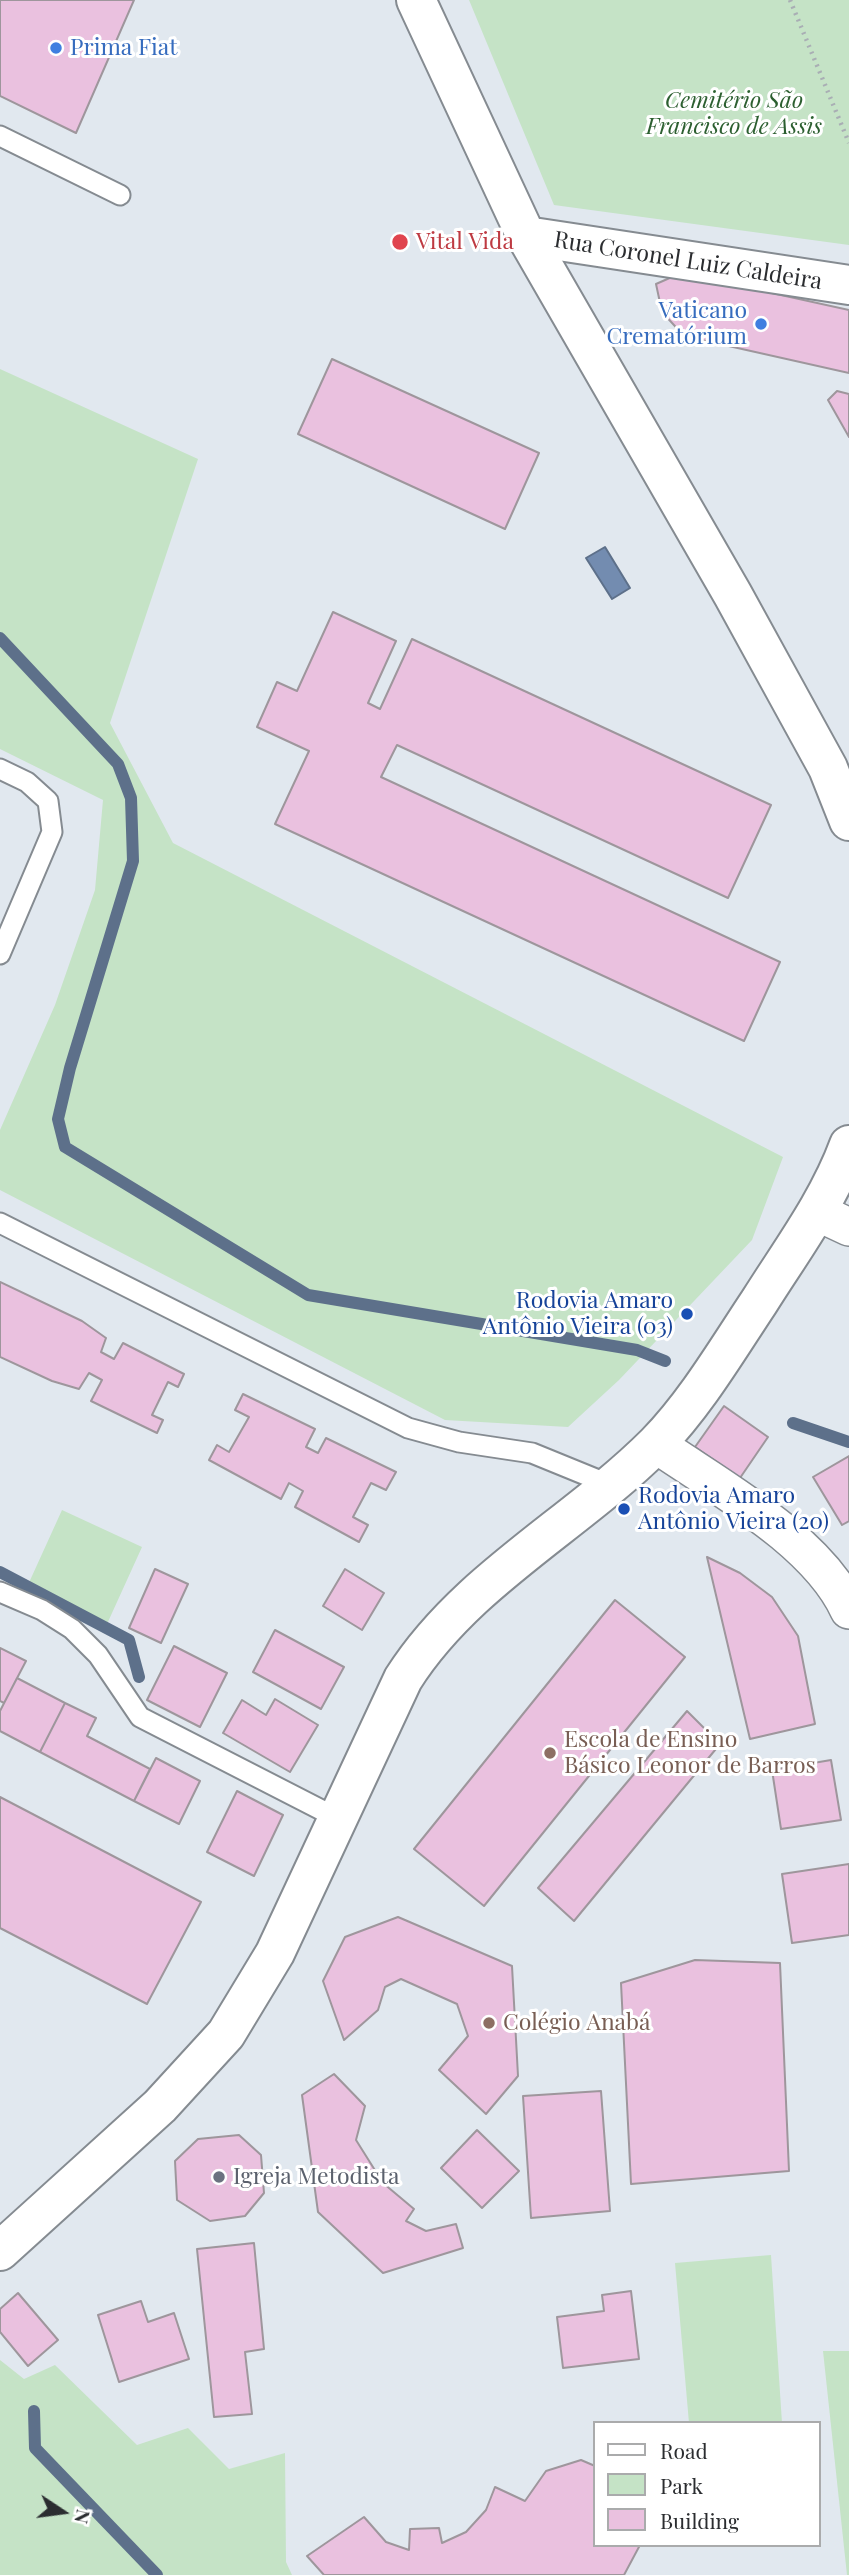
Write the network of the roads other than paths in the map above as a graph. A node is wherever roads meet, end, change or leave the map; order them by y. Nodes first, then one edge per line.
1 (416, 0) edge
2 (0, 136) edge
3 (120, 195) dead end
4 (526, 236) junction
5 (849, 285) edge
6 (838, 768) edge
7 (0, 769) edge
8 (849, 821) edge
9 (0, 954) edge
10 (849, 1145) edge
11 (833, 1219) edge
12 (0, 1223) edge
13 (656, 1444) junction
14 (608, 1484) junction
15 (0, 1592) edge
16 (849, 1609) edge
17 (337, 1818) junction
18 (0, 2251) edge

1 - 4 street
2 - 3 lane
4 - 5 street, Rua Coronel Luiz Caldeira
4 - 6 street
6 - 8 street
7 - 9 lane
10 - 11 street
11 - 13 street
12 - 14 lane
13 - 14 street
13 - 16 street
14 - 17 street
15 - 17 lane
17 - 18 street

